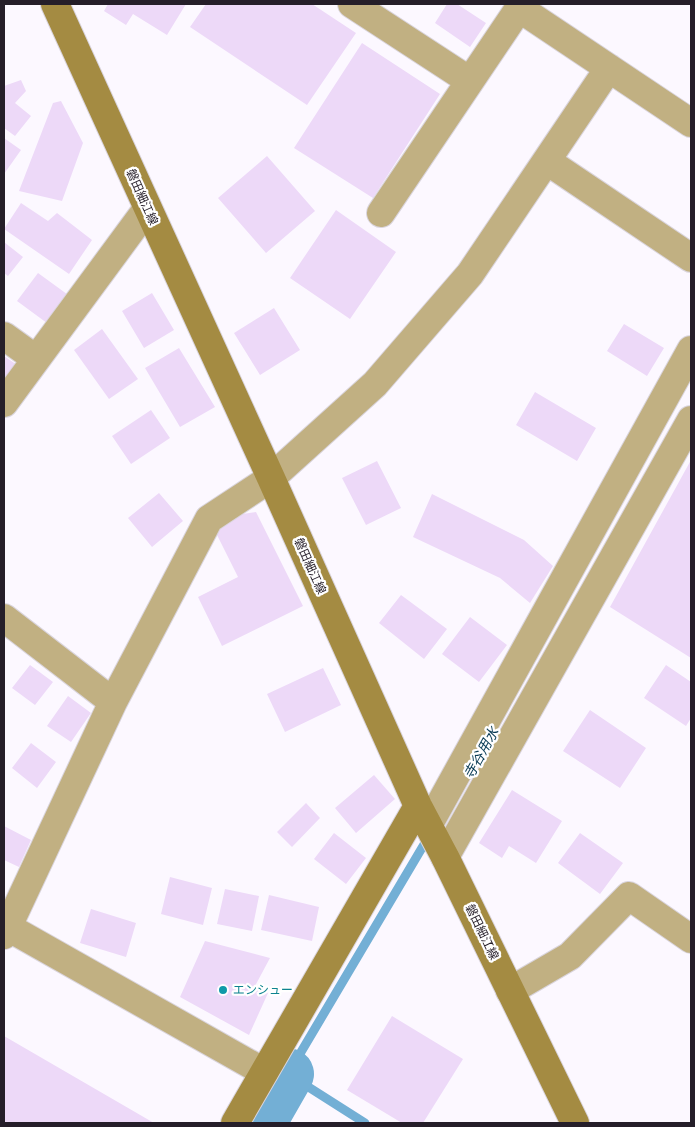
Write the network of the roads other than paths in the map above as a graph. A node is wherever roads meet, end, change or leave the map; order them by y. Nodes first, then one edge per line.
1 (55, 4) edge
2 (352, 4) edge
3 (521, 6) edge
4 (609, 68) junction
5 (470, 81) junction
6 (691, 123) edge
7 (547, 161) junction
8 (148, 209) junction
9 (381, 213) dead end
10 (691, 258) edge
11 (4, 336) edge
12 (691, 350) edge
13 (36, 359) junction
14 (4, 403) edge
15 (691, 420) edge
16 (271, 478) junction
17 (4, 618) edge
18 (113, 702) junction
19 (423, 815) junction
20 (445, 857) junction
21 (5, 929) edge
22 (691, 939) edge
23 (510, 990) junction
24 (264, 1072) junction
25 (235, 1123) edge
26 (575, 1123) edge

1 - 8 main road, 磐田細江線
2 - 5 street
3 - 4 street
3 - 5 street
4 - 6 street
4 - 7 street
5 - 9 street
7 - 10 street
7 - 16 street
8 - 13 street
8 - 16 main road, 磐田細江線
11 - 13 street
12 - 19 street
13 - 14 street
15 - 20 street
16 - 18 street
16 - 19 main road, 磐田細江線
17 - 18 street
18 - 21 street
19 - 20 main road, 磐田細江線
19 - 24 main road
20 - 23 main road, 磐田細江線
21 - 24 street
22 - 23 street
23 - 26 main road, 磐田細江線
24 - 25 main road

